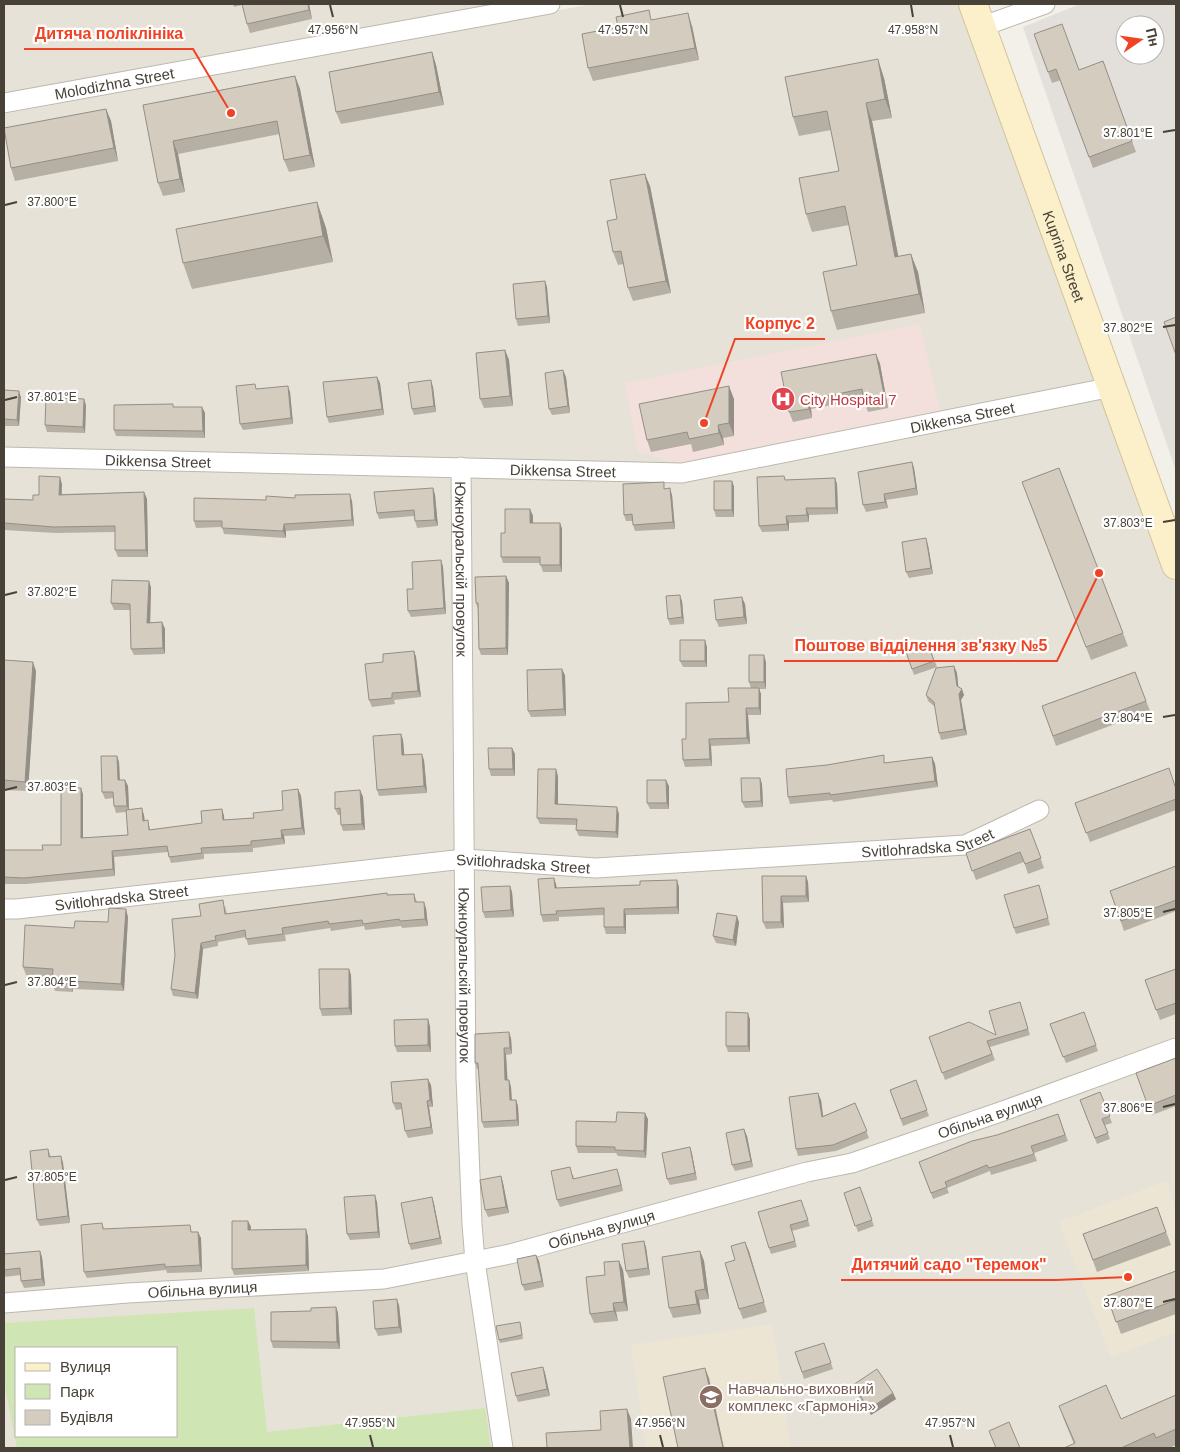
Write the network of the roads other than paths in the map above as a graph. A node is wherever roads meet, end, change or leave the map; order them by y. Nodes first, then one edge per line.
1 (550, 4) edge
2 (1045, 4) edge
3 (977, 15) edge
4 (4, 104) edge
5 (1112, 387) junction
6 (4, 457) edge
7 (461, 467) junction
8 (1176, 564) edge
9 (1039, 810) dead end
10 (464, 859) junction
11 (4, 908) edge
12 (1176, 1048) edge
13 (475, 1261) junction
14 (4, 1303) edge
15 (503, 1448) edge

1 - 4 street, Molodizhna Street
2 - 3 street
3 - 5 main road, Kuprina Street
5 - 7 street, Dikkensa Street
5 - 8 main road, Kuprina Street
6 - 7 street, Dikkensa Street
7 - 10 street, Южноуральскій провулок
9 - 10 street, Svitlohradska Street
10 - 11 street, Svitlohradska Street
10 - 13 street, Южноуральскій провулок
12 - 13 street, Обільна вулиця
13 - 14 street, Обільна вулиця
13 - 15 street, Южноуральскій провулок

